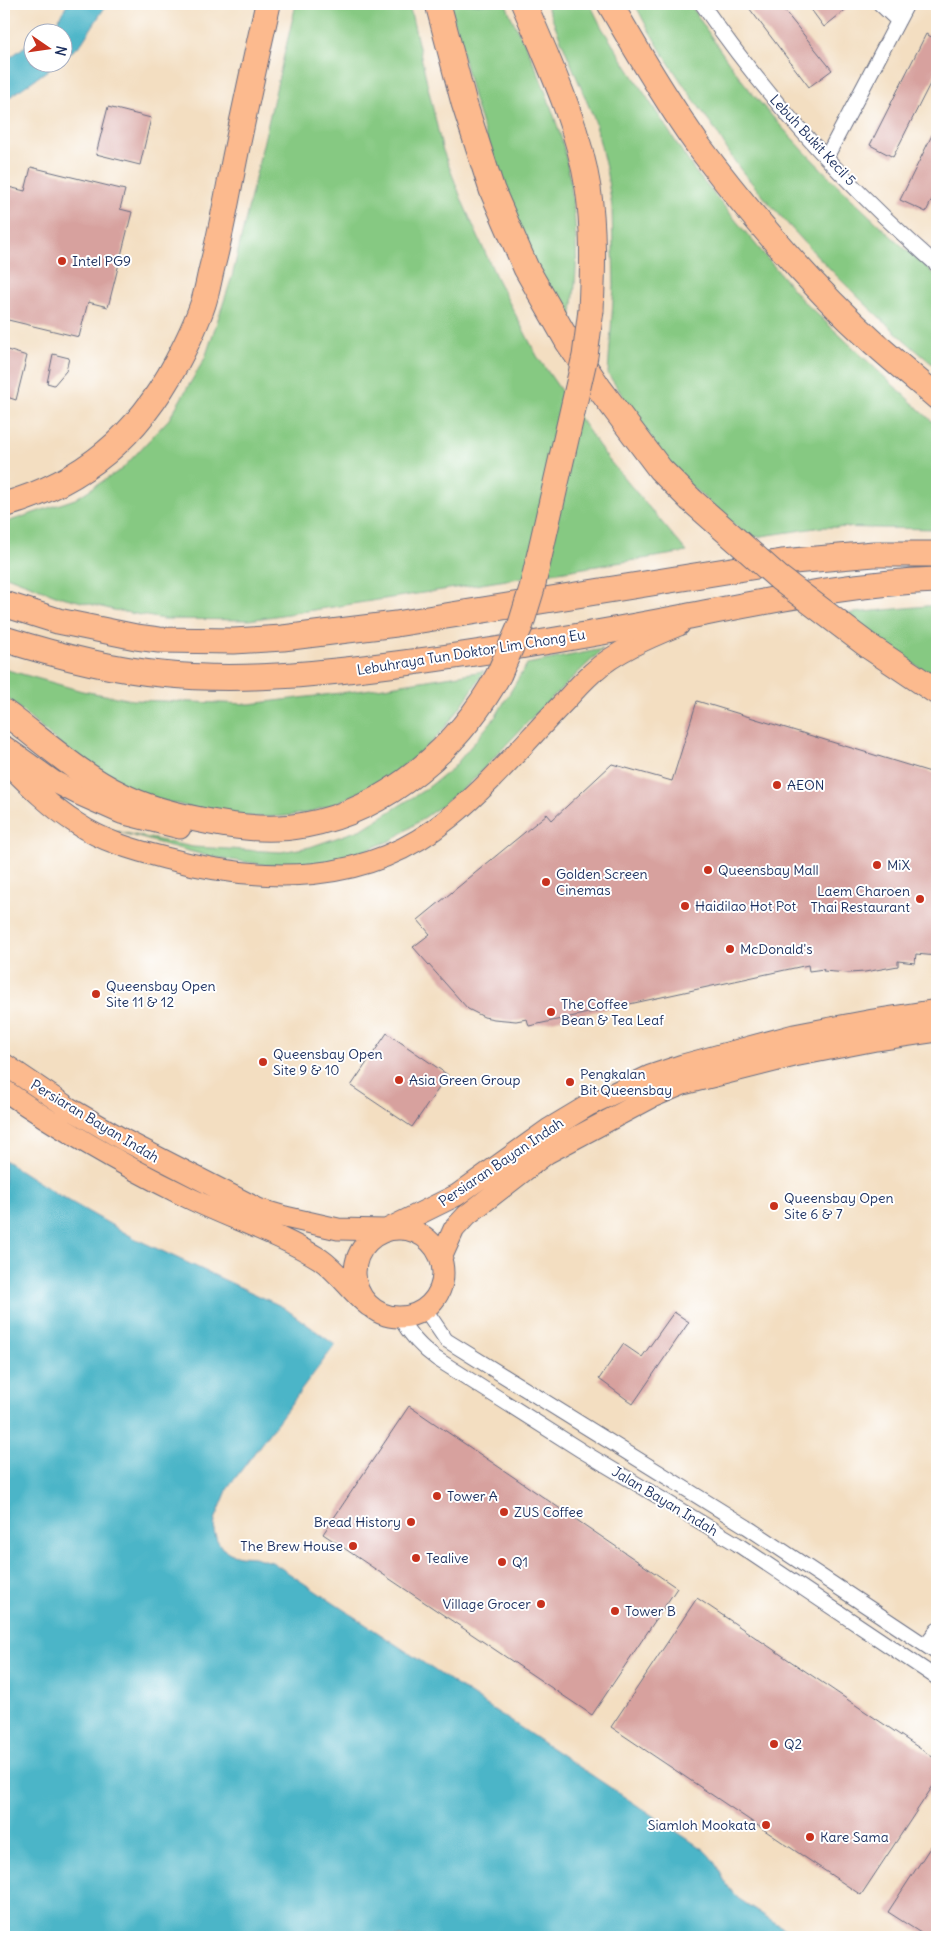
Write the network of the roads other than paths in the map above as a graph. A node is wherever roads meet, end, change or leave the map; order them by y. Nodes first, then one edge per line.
1 (268, 4) edge
2 (438, 4) edge
3 (524, 4) edge
4 (610, 4) edge
5 (702, 4) edge
6 (880, 4) edge
7 (907, 4) edge
8 (898, 20) junction
9 (826, 158) junction
10 (936, 261) edge
11 (937, 397) edge
12 (4, 505) edge
13 (937, 554) edge
14 (937, 580) edge
15 (4, 604) edge
16 (716, 611) junction
17 (4, 639) edge
18 (937, 692) edge
19 (4, 712) edge
20 (4, 746) edge
21 (4, 760) edge
22 (292, 827) junction
23 (937, 1010) edge
24 (937, 1031) edge
25 (4, 1064) edge
26 (4, 1090) edge
27 (386, 1230) junction
28 (441, 1258) junction
29 (369, 1306) junction
30 (425, 1310) junction
31 (400, 1318) junction
32 (937, 1630) edge
33 (931, 1649) edge
34 (937, 1678) edge

1 - 12 highway
2 - 18 highway, bridge
3 - 22 highway, bridge
4 - 11 highway
5 - 9 street, Lebuh Bukit Kecil 5
6 - 8 street
7 - 8 street
8 - 9 street
9 - 10 street, Lebuh Bukit Kecil 5
13 - 15 highway
14 - 16 highway, Lebuhraya Tun Doktor Lim Chong Eu
16 - 17 highway, Lebuhraya Tun Doktor Lim Chong Eu
16 - 21 main road
19 - 22 highway
20 - 22 main road
23 - 27 main road, Persiaran Bayan Indah
24 - 28 main road, Persiaran Bayan Indah
25 - 27 main road, Persiaran Bayan Indah
26 - 29 main road, Persiaran Bayan Indah
27 - 28 main road
27 - 29 main road
28 - 30 main road
29 - 31 main road
30 - 31 main road
30 - 33 street, Jalan Bayan Indah
31 - 34 street, Jalan Bayan Indah
32 - 33 street

